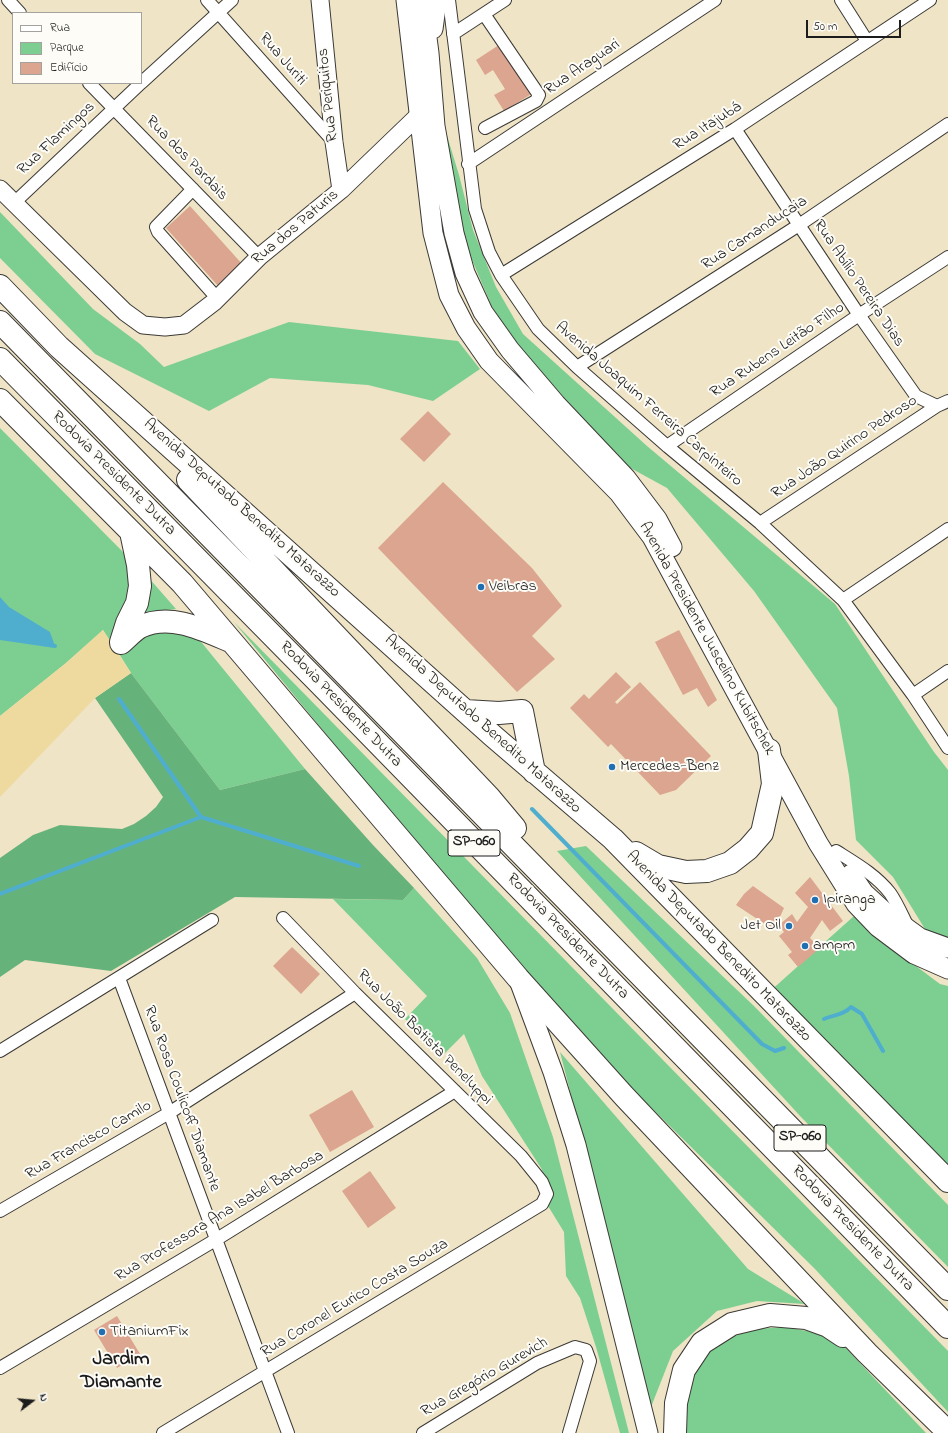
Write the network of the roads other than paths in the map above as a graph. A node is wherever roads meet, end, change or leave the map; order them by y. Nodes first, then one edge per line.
1 (8, 0) edge
2 (207, 0) edge
3 (232, 0) edge
4 (320, 0) edge
5 (406, 0) edge
6 (422, 0) edge
7 (437, 0) edge
8 (449, 0) edge
9 (505, 0) edge
10 (715, 0) edge
11 (841, 0) edge
12 (930, 0) edge
13 (19, 12) edge
14 (218, 12) junction
15 (484, 14) junction
16 (453, 34) junction
17 (867, 42) junction
18 (429, 53) junction
19 (142, 82) edge
20 (90, 84) edge
21 (140, 84) edge
22 (114, 108) junction
23 (420, 114) junction
24 (948, 124) edge
25 (485, 128) dead end
26 (736, 129) junction
27 (334, 142) junction
28 (468, 164) junction
29 (0, 189) edge
30 (193, 189) junction
31 (341, 190) junction
32 (14, 203) junction
33 (799, 225) junction
34 (259, 257) junction
35 (948, 257) edge
36 (501, 275) junction
37 (0, 286) edge
38 (217, 298) junction
39 (859, 315) junction
40 (0, 322) edge
41 (59, 347) junction
42 (0, 359) edge
43 (577, 367) junction
44 (0, 400) edge
45 (945, 403) edge
46 (667, 446) junction
47 (760, 523) junction
48 (948, 529) edge
49 (131, 532) junction
50 (844, 600) junction
51 (233, 642) junction
52 (948, 671) edge
53 (912, 695) junction
54 (465, 711) junction
55 (948, 748) edge
56 (769, 750) junction
57 (534, 772) junction
58 (613, 839) junction
59 (283, 918) dead end
60 (212, 920) dead end
61 (948, 948) edge
62 (948, 969) edge
63 (119, 978) junction
64 (518, 978) junction
65 (652, 986) junction
66 (355, 993) junction
67 (0, 1051) edge
68 (455, 1091) junction
69 (169, 1113) junction
70 (948, 1181) edge
71 (542, 1182) joint
72 (0, 1211) edge
73 (217, 1239) junction
74 (948, 1289) edge
75 (948, 1327) edge
76 (867, 1352) junction
77 (0, 1368) edge
78 (266, 1371) junction
79 (948, 1432) edge
80 (163, 1433) edge
81 (288, 1433) edge
82 (423, 1433) edge
83 (569, 1433) edge
84 (648, 1433) edge
85 (675, 1433) edge

1 - 13 street
2 - 14 street, Rua Juriti
3 - 14 street, Rua Flamingos
4 - 27 main road, Rua Periquitos
5 - 23 main road, Avenida Presidente Juscelino Kubitschek
6 - 18 main road, Avenida Presidente Juscelino Kubitschek
7 - 18 main road
8 - 16 street, Avenida Joaquim Ferreira Carpinteiro
9 - 15 street
10 - 28 street, Rua Araguari
11 - 17 street
12 - 17 street, Rua Itajubá
14 - 19 street, Rua Flamingos
14 - 27 street, Rua Juriti
15 - 16 street
15 - 25 street
16 - 28 street, Avenida Joaquim Ferreira Carpinteiro
17 - 26 street, Rua Itajubá
18 - 61 main road, Avenida Presidente Juscelino Kubitschek
20 - 22 street, Rua dos Pardais
21 - 22 street, Rua Flamingos
22 - 30 street, Rua dos Pardais
22 - 32 street, Rua Flamingos
23 - 31 main road, Rua dos Paturis
23 - 56 main road, Avenida Presidente Juscelino Kubitschek
24 - 33 street, Rua Camanducaia
26 - 33 street, Rua Abílio Pereira Dias
26 - 36 street, Rua Itajubá
27 - 31 main road, Rua Periquitos
28 - 36 street, Avenida Joaquim Ferreira Carpinteiro
29 - 32 main road
30 - 34 street, Rua dos Pardais
30 - 38 street
31 - 34 main road, Rua dos Paturis
32 - 38 main road, Rua dos Paturis
33 - 39 street, Rua Abílio Pereira Dias
33 - 43 street, Rua Camanducaia
34 - 38 main road, Rua dos Paturis
35 - 39 street, Rua Rubens Leitão Filho
36 - 43 street, Avenida Joaquim Ferreira Carpinteiro
37 - 41 highway, Avenida Deputado Benedito Matarazzo
39 - 45 street, Rua Abílio Pereira Dias
39 - 46 street, Rua Rubens Leitão Filho
40 - 65 highway, Rodovia Presidente Dutra / SP-060
41 - 54 highway, Avenida Deputado Benedito Matarazzo
41 - 65 highway
42 - 75 highway, Rodovia Presidente Dutra / SP-060
43 - 46 street, Avenida Joaquim Ferreira Carpinteiro
44 - 49 highway
45 - 47 street, Rua João Quirino Pedroso
46 - 47 street, Avenida Joaquim Ferreira Carpinteiro
47 - 50 street, Avenida Joaquim Ferreira Carpinteiro
48 - 50 street
49 - 51 highway
49 - 51 highway
50 - 53 street, Avenida Joaquim Ferreira Carpinteiro
51 - 64 highway
52 - 53 street
53 - 55 street, Avenida Joaquim Ferreira Carpinteiro
54 - 57 highway, Avenida Deputado Benedito Matarazzo
54 - 57 highway
56 - 58 highway
56 - 62 main road, Avenida Presidente Juscelino Kubitschek
57 - 58 highway, Avenida Deputado Benedito Matarazzo
58 - 70 highway, Avenida Deputado Benedito Matarazzo
59 - 66 street, Rua João Batista Peneluppi
60 - 63 street
63 - 67 street
63 - 69 street, Rua Rosa Coulicoff Diamante
64 - 76 highway
64 - 84 main road
65 - 74 highway, Rodovia Presidente Dutra / SP-060
66 - 68 street, Rua João Batista Peneluppi
66 - 69 street, Rua Francisco Camilo
68 - 71 street, Rua João Batista Peneluppi
68 - 73 street, Rua Professora Ana Isabel Barbosa
69 - 72 street, Rua Francisco Camilo
69 - 73 street, Rua Rosa Coulicoff Diamante
71 - 78 street, Rua Coronel Eurico Costa Souza
73 - 77 street, Rua Professora Ana Isabel Barbosa
73 - 78 street, Rua Rosa Coulicoff Diamante
76 - 79 highway
76 - 85 highway
78 - 80 street, Rua Coronel Eurico Costa Souza
78 - 81 street, Rua Rosa Coulicoff Diamante
82 - 83 street, Rua Gregório Gurevich

